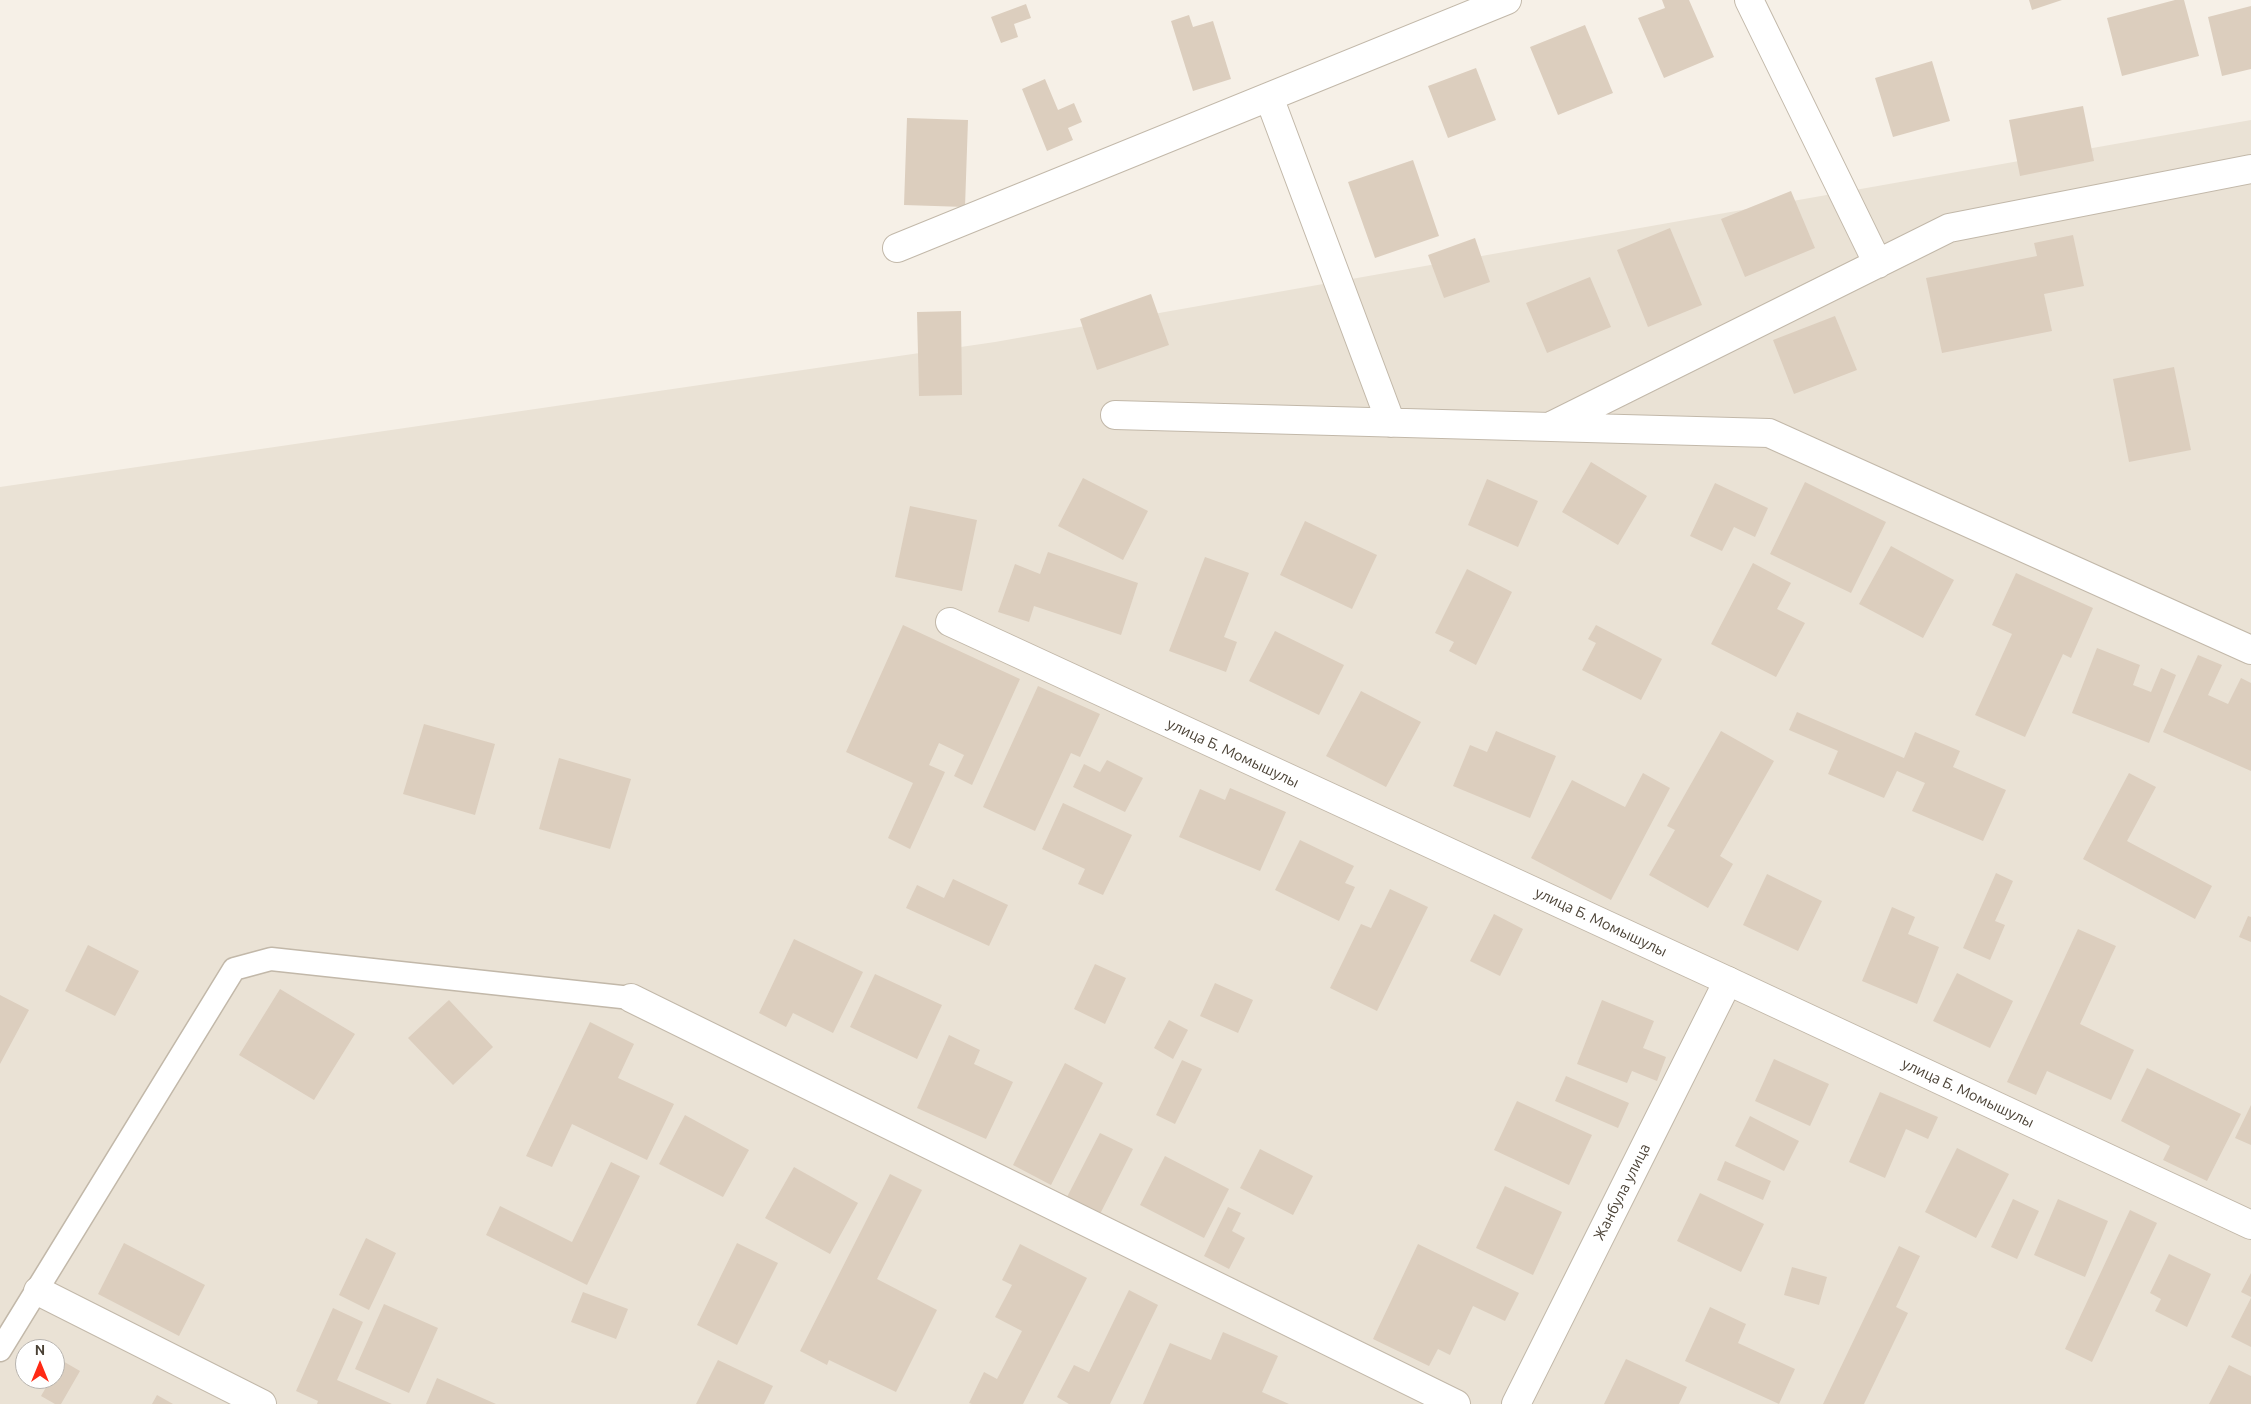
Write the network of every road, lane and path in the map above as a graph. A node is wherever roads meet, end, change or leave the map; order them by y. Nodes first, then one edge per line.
1 (1507, 0) edge
2 (1749, 0) edge
3 (1269, 97) junction
4 (2251, 169) edge
5 (897, 248) dead end
6 (1878, 264) junction
7 (1115, 415) dead end
8 (1391, 423) junction
9 (1549, 427) junction
10 (950, 622) dead end
11 (2251, 650) edge
12 (1728, 981) junction
13 (631, 998) joint
14 (2251, 1225) edge
15 (38, 1291) junction
16 (0, 1350) edge
17 (262, 1404) edge
18 (1456, 1404) edge
19 (1516, 1404) edge

1 - 3 street
2 - 6 street
3 - 5 street
3 - 8 street
4 - 6 street
6 - 9 street
7 - 8 street
8 - 9 street
9 - 11 street
10 - 12 street, улица Б. Момышулы
12 - 14 street, улица Б. Момышулы
12 - 19 street, Жанбула улица
13 - 15 lane
13 - 18 street
15 - 16 lane
15 - 17 street

